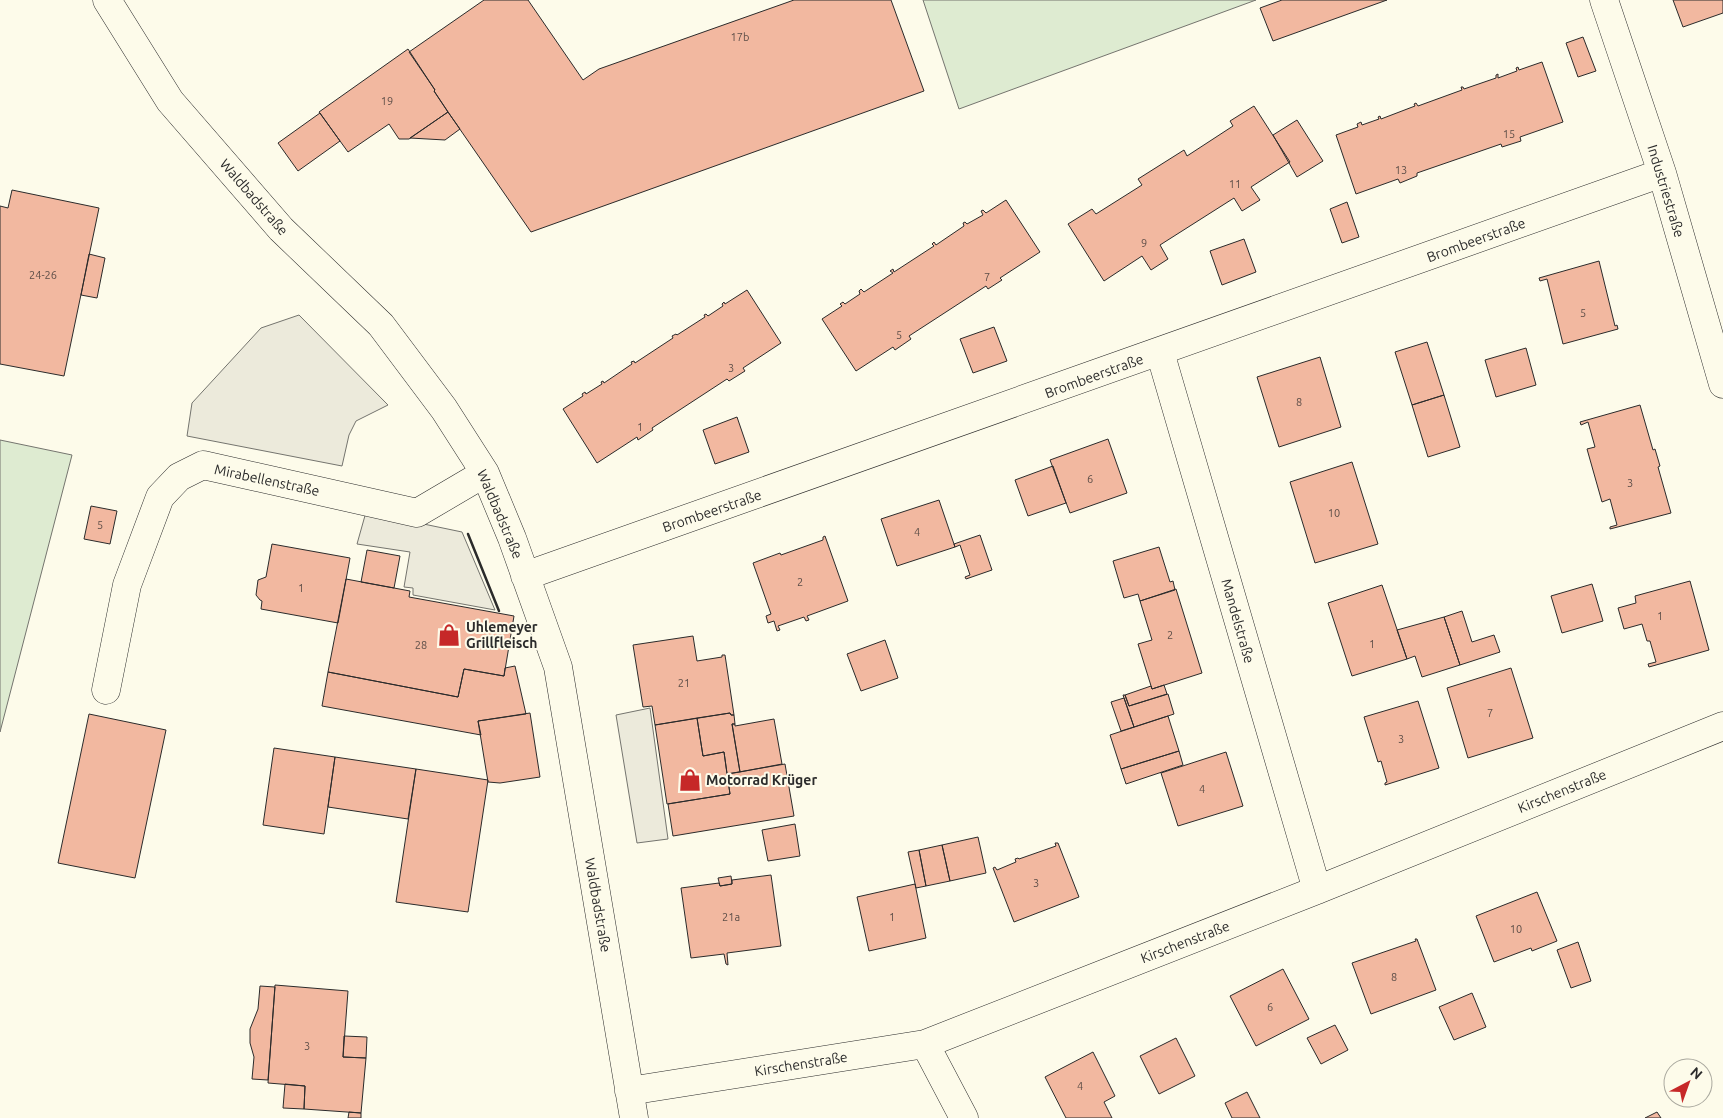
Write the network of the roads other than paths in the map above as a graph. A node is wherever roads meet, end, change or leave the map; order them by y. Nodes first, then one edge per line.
1 (107, 0) edge
2 (1604, 0) edge
3 (1662, 173) junction
4 (1160, 352) junction
5 (1723, 384) edge
6 (485, 473) junction
7 (525, 576) junction
8 (106, 690) dead end
9 (1723, 726) edge
10 (1317, 890) junction
11 (925, 1044) junction
12 (630, 1091) junction
13 (634, 1118) edge
14 (964, 1118) edge

1 - 6 street, Waldbadstraße
2 - 3 street, Industriestraße
3 - 4 street, Brombeerstraße
3 - 5 street, Industriestraße
4 - 7 street, Brombeerstraße
4 - 10 street, Mandelstraße
6 - 7 street, Waldbadstraße
6 - 8 street, Mirabellenstraße
7 - 12 street, Waldbadstraße
9 - 10 street, Kirschenstraße
10 - 11 street, Kirschenstraße
11 - 12 street, Kirschenstraße
11 - 14 street
12 - 13 street, Waldbadstraße

